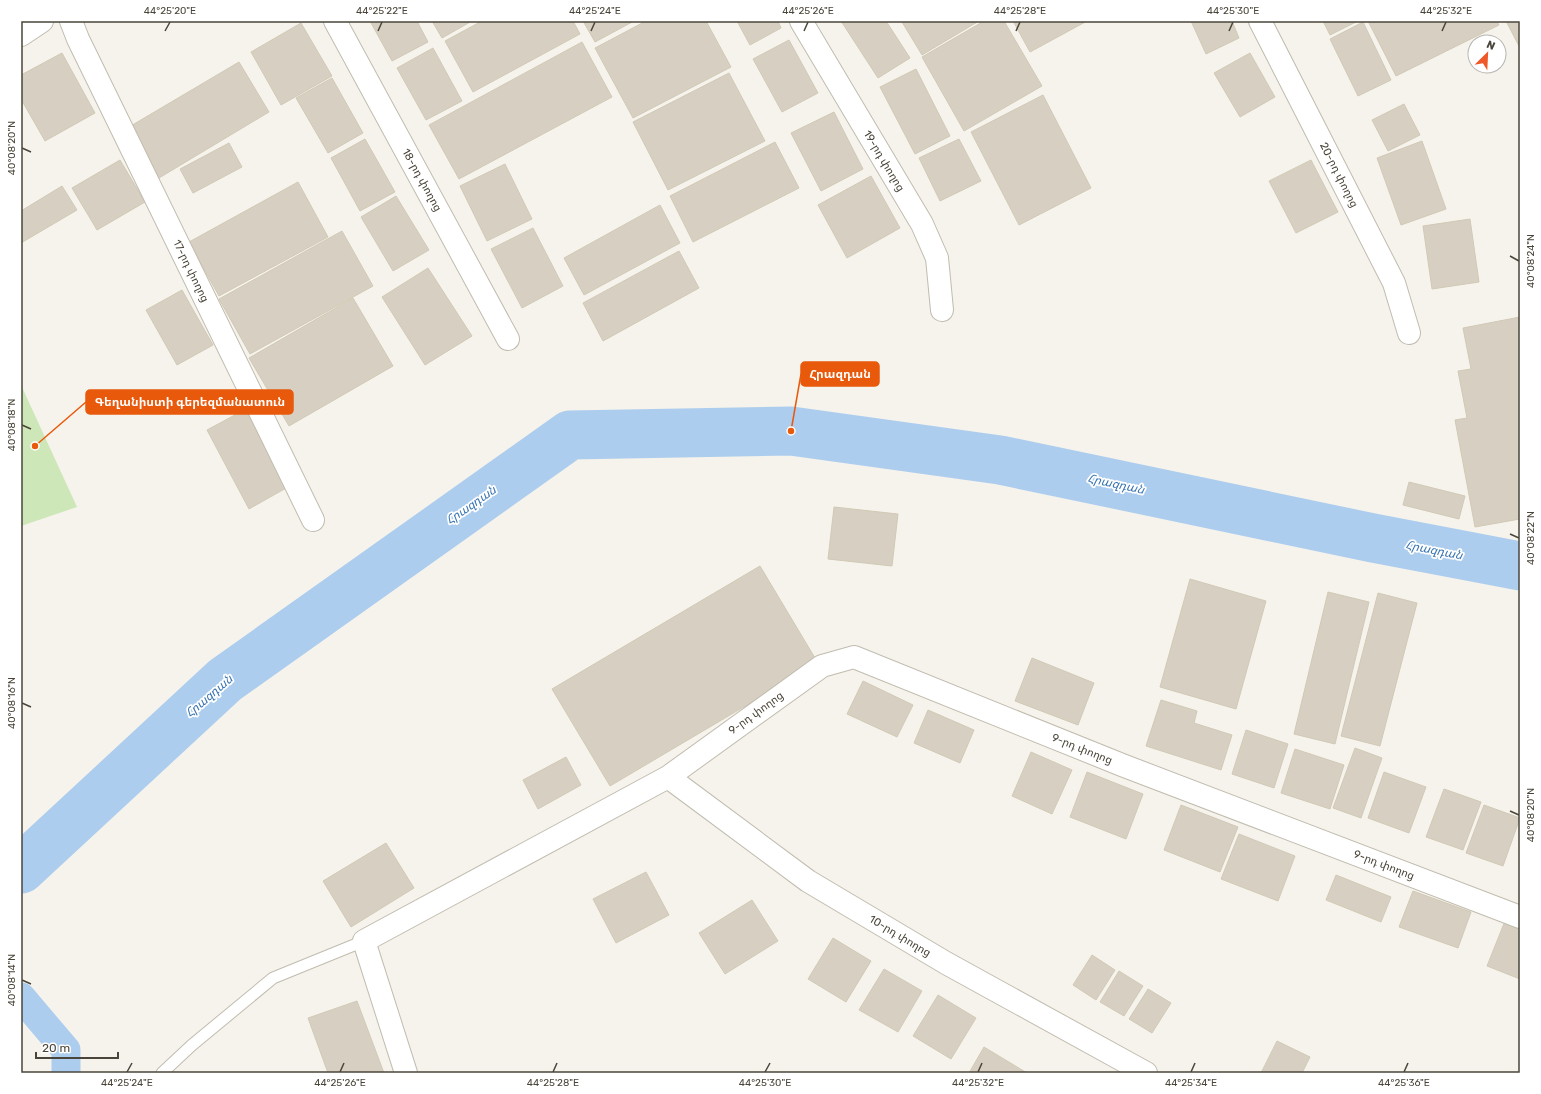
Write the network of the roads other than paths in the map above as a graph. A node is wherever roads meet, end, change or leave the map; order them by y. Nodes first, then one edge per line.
1 (42, 21) edge
2 (71, 21) edge
3 (335, 21) edge
4 (801, 21) edge
5 (1260, 21) edge
6 (21, 35) edge
7 (942, 310) dead end
8 (1409, 333) dead end
9 (508, 339) dead end
10 (313, 520) dead end
11 (668, 777) junction
12 (1520, 917) edge
13 (364, 941) junction
14 (162, 1073) edge
15 (406, 1073) edge
16 (1146, 1073) edge

1 - 6 street
2 - 10 street, 17-րդ փողոց
3 - 9 street, 18-րդ փողոց
4 - 7 street, 19-րդ փողոց
5 - 8 street, 20-րդ փողոց
11 - 12 street, 9-րդ փողոց
11 - 13 street, 9-րդ փողոց
11 - 16 street, 10-րդ փողոց
13 - 14 lane
13 - 15 street

